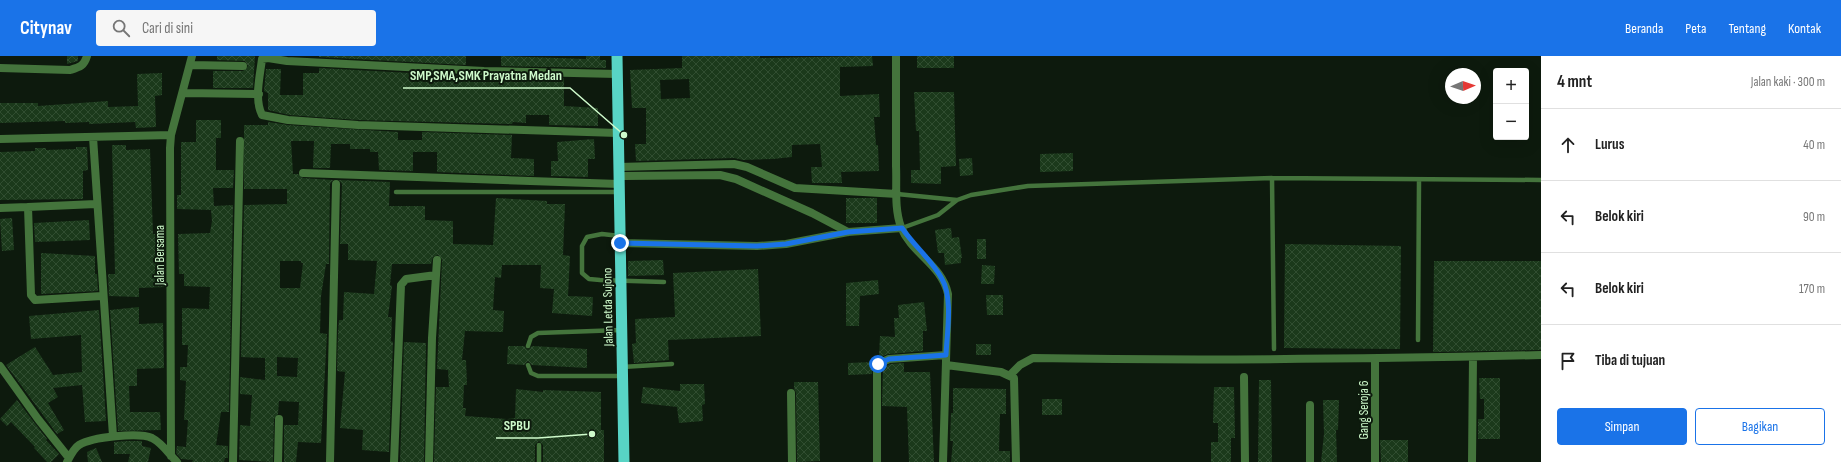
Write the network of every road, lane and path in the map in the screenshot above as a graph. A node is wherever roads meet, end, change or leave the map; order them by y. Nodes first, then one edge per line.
1 (86, 56) edge
2 (192, 56) edge
3 (617, 56) edge
4 (896, 56) edge
5 (191, 65) junction
6 (243, 66) dead end
7 (0, 68) edge
8 (617, 74) junction
9 (184, 93) junction
10 (259, 94) junction
11 (618, 133) junction
12 (93, 136) junction
13 (171, 136) junction
14 (0, 139) edge
15 (240, 141) dead end
16 (303, 173) dead end
17 (1272, 178) junction
18 (620, 180) junction
19 (1541, 180) edge
20 (1419, 181) junction
21 (336, 184) dead end
22 (396, 192) dead end
23 (897, 194) junction
24 (957, 200) junction
25 (96, 204) junction
26 (28, 207) junction
27 (0, 208) edge
28 (902, 228) junction
29 (848, 232) junction
30 (620, 239) junction
31 (437, 260) dead end
32 (436, 275) junction
33 (620, 282) junction
34 (664, 282) dead end
35 (102, 296) junction
36 (621, 330) junction
37 (1418, 340) dead end
38 (528, 346) dead end
39 (1274, 349) dead end
40 (946, 355) junction
41 (1541, 355) edge
42 (1473, 357) junction
43 (1375, 359) junction
44 (672, 364) dead end
45 (528, 365) dead end
46 (946, 365) junction
47 (0, 366) edge
48 (622, 372) junction
49 (1010, 375) junction
50 (1244, 376) dead end
51 (790, 393) dead end
52 (1310, 405) dead end
53 (279, 419) dead end
54 (112, 436) junction
55 (539, 445) dead end
56 (174, 459) edge
57 (68, 460) edge
58 (233, 462) edge
59 (278, 462) edge
60 (330, 462) edge
61 (394, 462) edge
62 (429, 462) edge
63 (539, 462) edge
64 (624, 462) edge
65 (792, 462) edge
66 (877, 462) edge
67 (943, 462) edge
68 (1016, 462) edge
69 (1245, 462) edge
70 (1310, 462) edge
71 (1375, 462) edge
72 (1472, 462) edge

1 - 7 street
2 - 5 street, Jalan Bersama
3 - 8 highway, Jalan Letda Sujono
4 - 23 street
5 - 6 street
5 - 9 street, Jalan Bersama
8 - 10 street
8 - 11 highway, Jalan Letda Sujono
9 - 10 street
9 - 13 street, Jalan Bersama
10 - 11 street
11 - 18 highway, Jalan Letda Sujono
12 - 13 street
12 - 14 street
12 - 25 street
13 - 56 street, Jalan Bersama
15 - 58 street
16 - 18 street
17 - 20 lane
17 - 24 lane
17 - 39 lane
18 - 22 lane
18 - 23 street
18 - 29 street
18 - 30 highway, Jalan Letda Sujono
19 - 20 lane
20 - 37 lane
21 - 60 street
23 - 24 lane
23 - 28 street
24 - 28 lane
25 - 26 street
25 - 35 street
26 - 27 street
26 - 35 street
28 - 29 street
28 - 40 street
29 - 30 street
30 - 33 highway, Jalan Letda Sujono
30 - 33 lane
31 - 32 street
32 - 61 street
32 - 62 street
33 - 34 lane
33 - 36 highway, Jalan Letda Sujono
35 - 54 street
36 - 38 lane
36 - 48 highway, Jalan Letda Sujono
40 - 46 street
40 - 66 street
41 - 42 street
42 - 43 street
42 - 72 street
43 - 49 street
43 - 71 street, Gang Seroja 6
44 - 48 lane
45 - 48 lane
46 - 49 street
46 - 67 street
47 - 57 street
48 - 64 highway, Jalan Letda Sujono
49 - 68 street
50 - 69 street
51 - 65 street
52 - 70 street
53 - 59 street
54 - 56 street
54 - 57 street
55 - 63 lane

